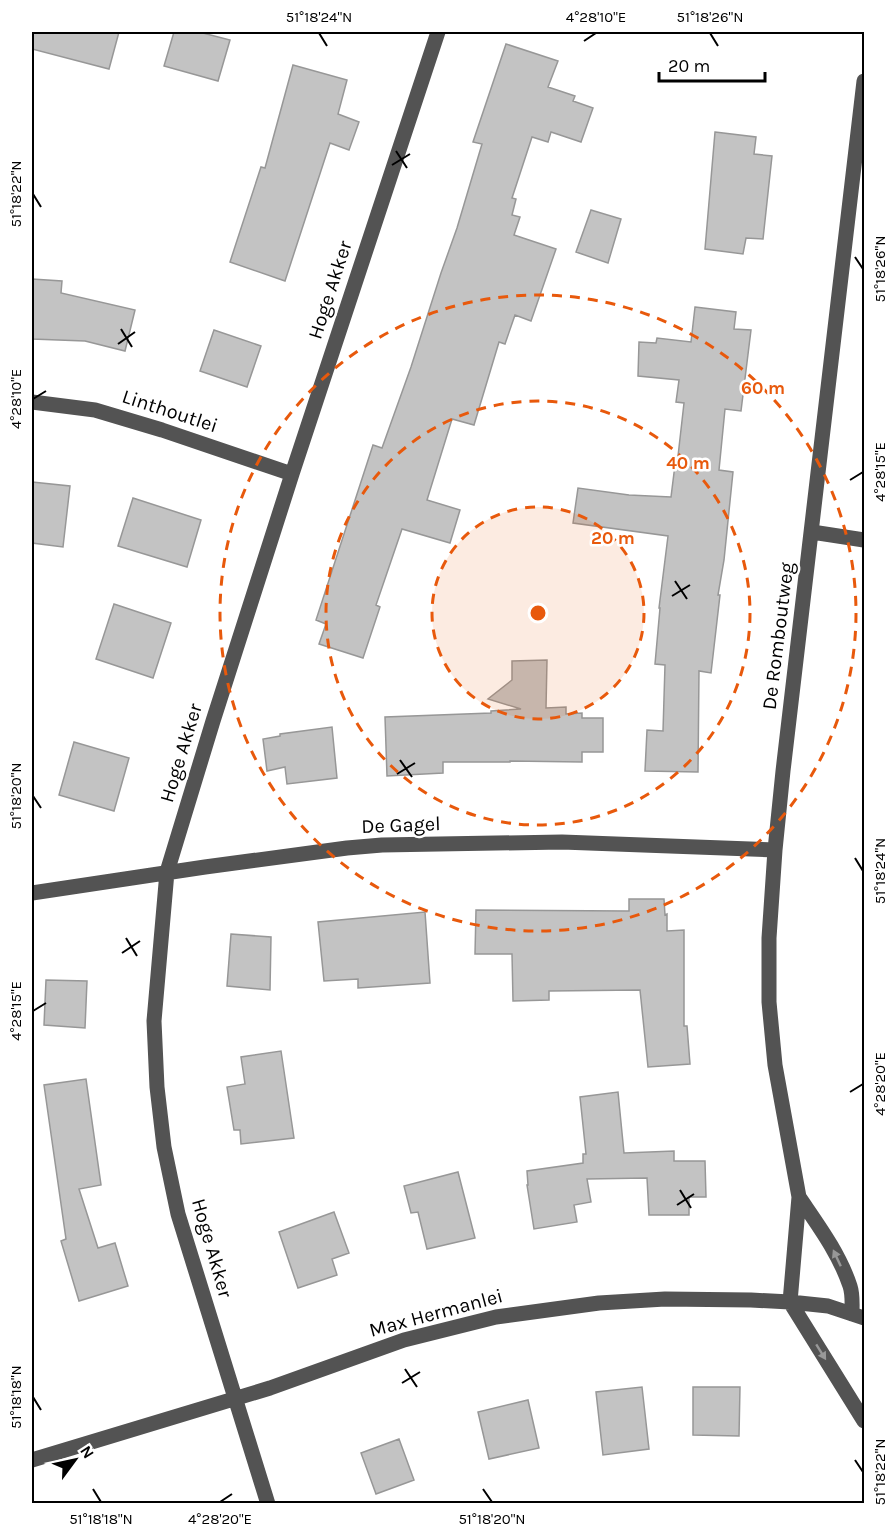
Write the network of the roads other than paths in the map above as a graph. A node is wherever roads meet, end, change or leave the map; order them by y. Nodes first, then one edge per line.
1 (432, 33) edge
2 (864, 81) edge
3 (32, 402) edge
4 (292, 474) junction
5 (812, 532) junction
6 (864, 540) edge
7 (775, 850) junction
8 (166, 872) junction
9 (32, 893) edge
10 (799, 1197) junction
11 (790, 1302) junction
12 (858, 1316) edge
13 (235, 1398) junction
14 (864, 1421) edge
15 (32, 1460) edge
16 (268, 1503) edge

1 - 4 street, Hoge Akker
2 - 5 street, De Romboutweg
3 - 4 street, Linthoutlei
4 - 8 street, Hoge Akker
5 - 6 street
5 - 7 street, De Romboutweg
7 - 8 street, De Gagel
7 - 10 street, De Romboutweg
8 - 9 street, De Gagel
8 - 13 street, Hoge Akker
10 - 11 street, De Romboutweg
12 -> 10 street, De Romboutweg
11 - 12 street, Max Hermanlei
11 - 13 street, Max Hermanlei
11 -> 14 street
13 - 15 street, Max Hermanlei
13 - 16 street, Hoge Akker

